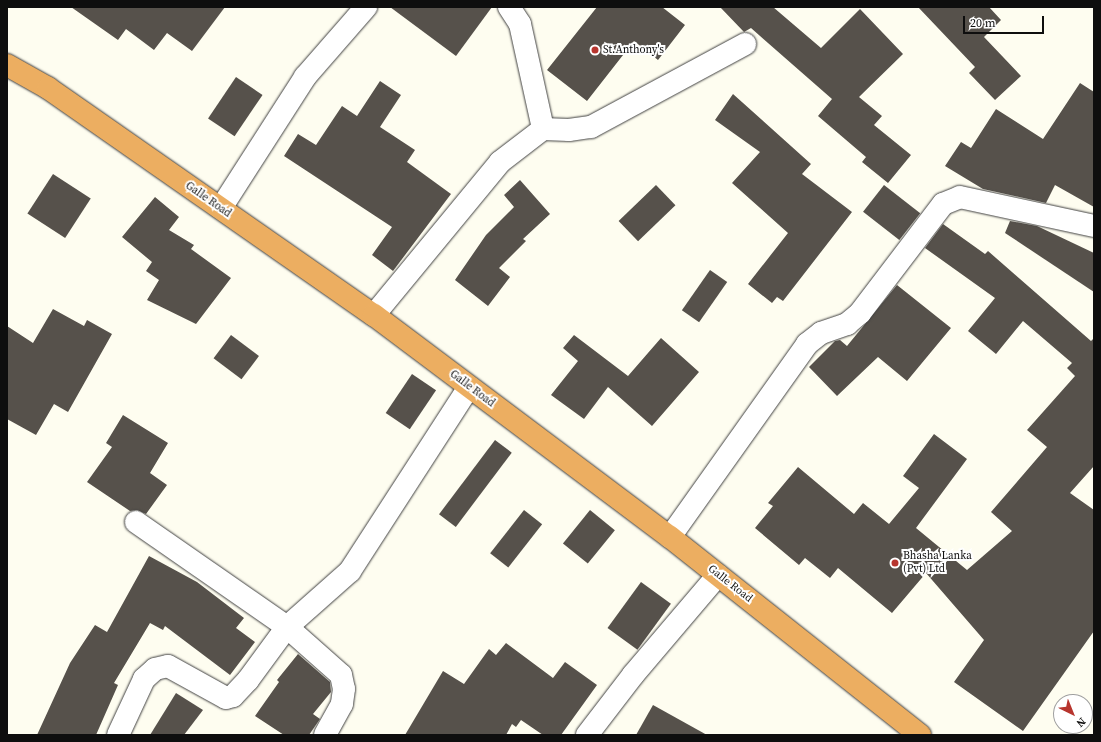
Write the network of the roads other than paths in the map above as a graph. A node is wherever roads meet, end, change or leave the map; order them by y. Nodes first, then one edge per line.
1 (366, 7) edge
2 (509, 7) edge
3 (746, 44) dead end
4 (7, 65) edge
5 (543, 129) junction
6 (220, 208) junction
7 (1094, 226) edge
8 (374, 316) junction
9 (469, 387) junction
10 (136, 522) dead end
11 (670, 537) junction
12 (718, 575) junction
13 (287, 627) junction
14 (118, 735) edge
15 (325, 735) edge
16 (586, 735) edge
17 (920, 735) edge

1 - 6 street
2 - 5 street
3 - 5 street
4 - 6 highway, Galle Road
5 - 8 street
6 - 8 highway, Galle Road
7 - 11 street
8 - 9 highway, Galle Road
9 - 11 highway, Galle Road
9 - 13 street
10 - 13 street
11 - 12 highway, Galle Road
12 - 16 street
12 - 17 highway, Galle Road
13 - 14 street
13 - 15 street

